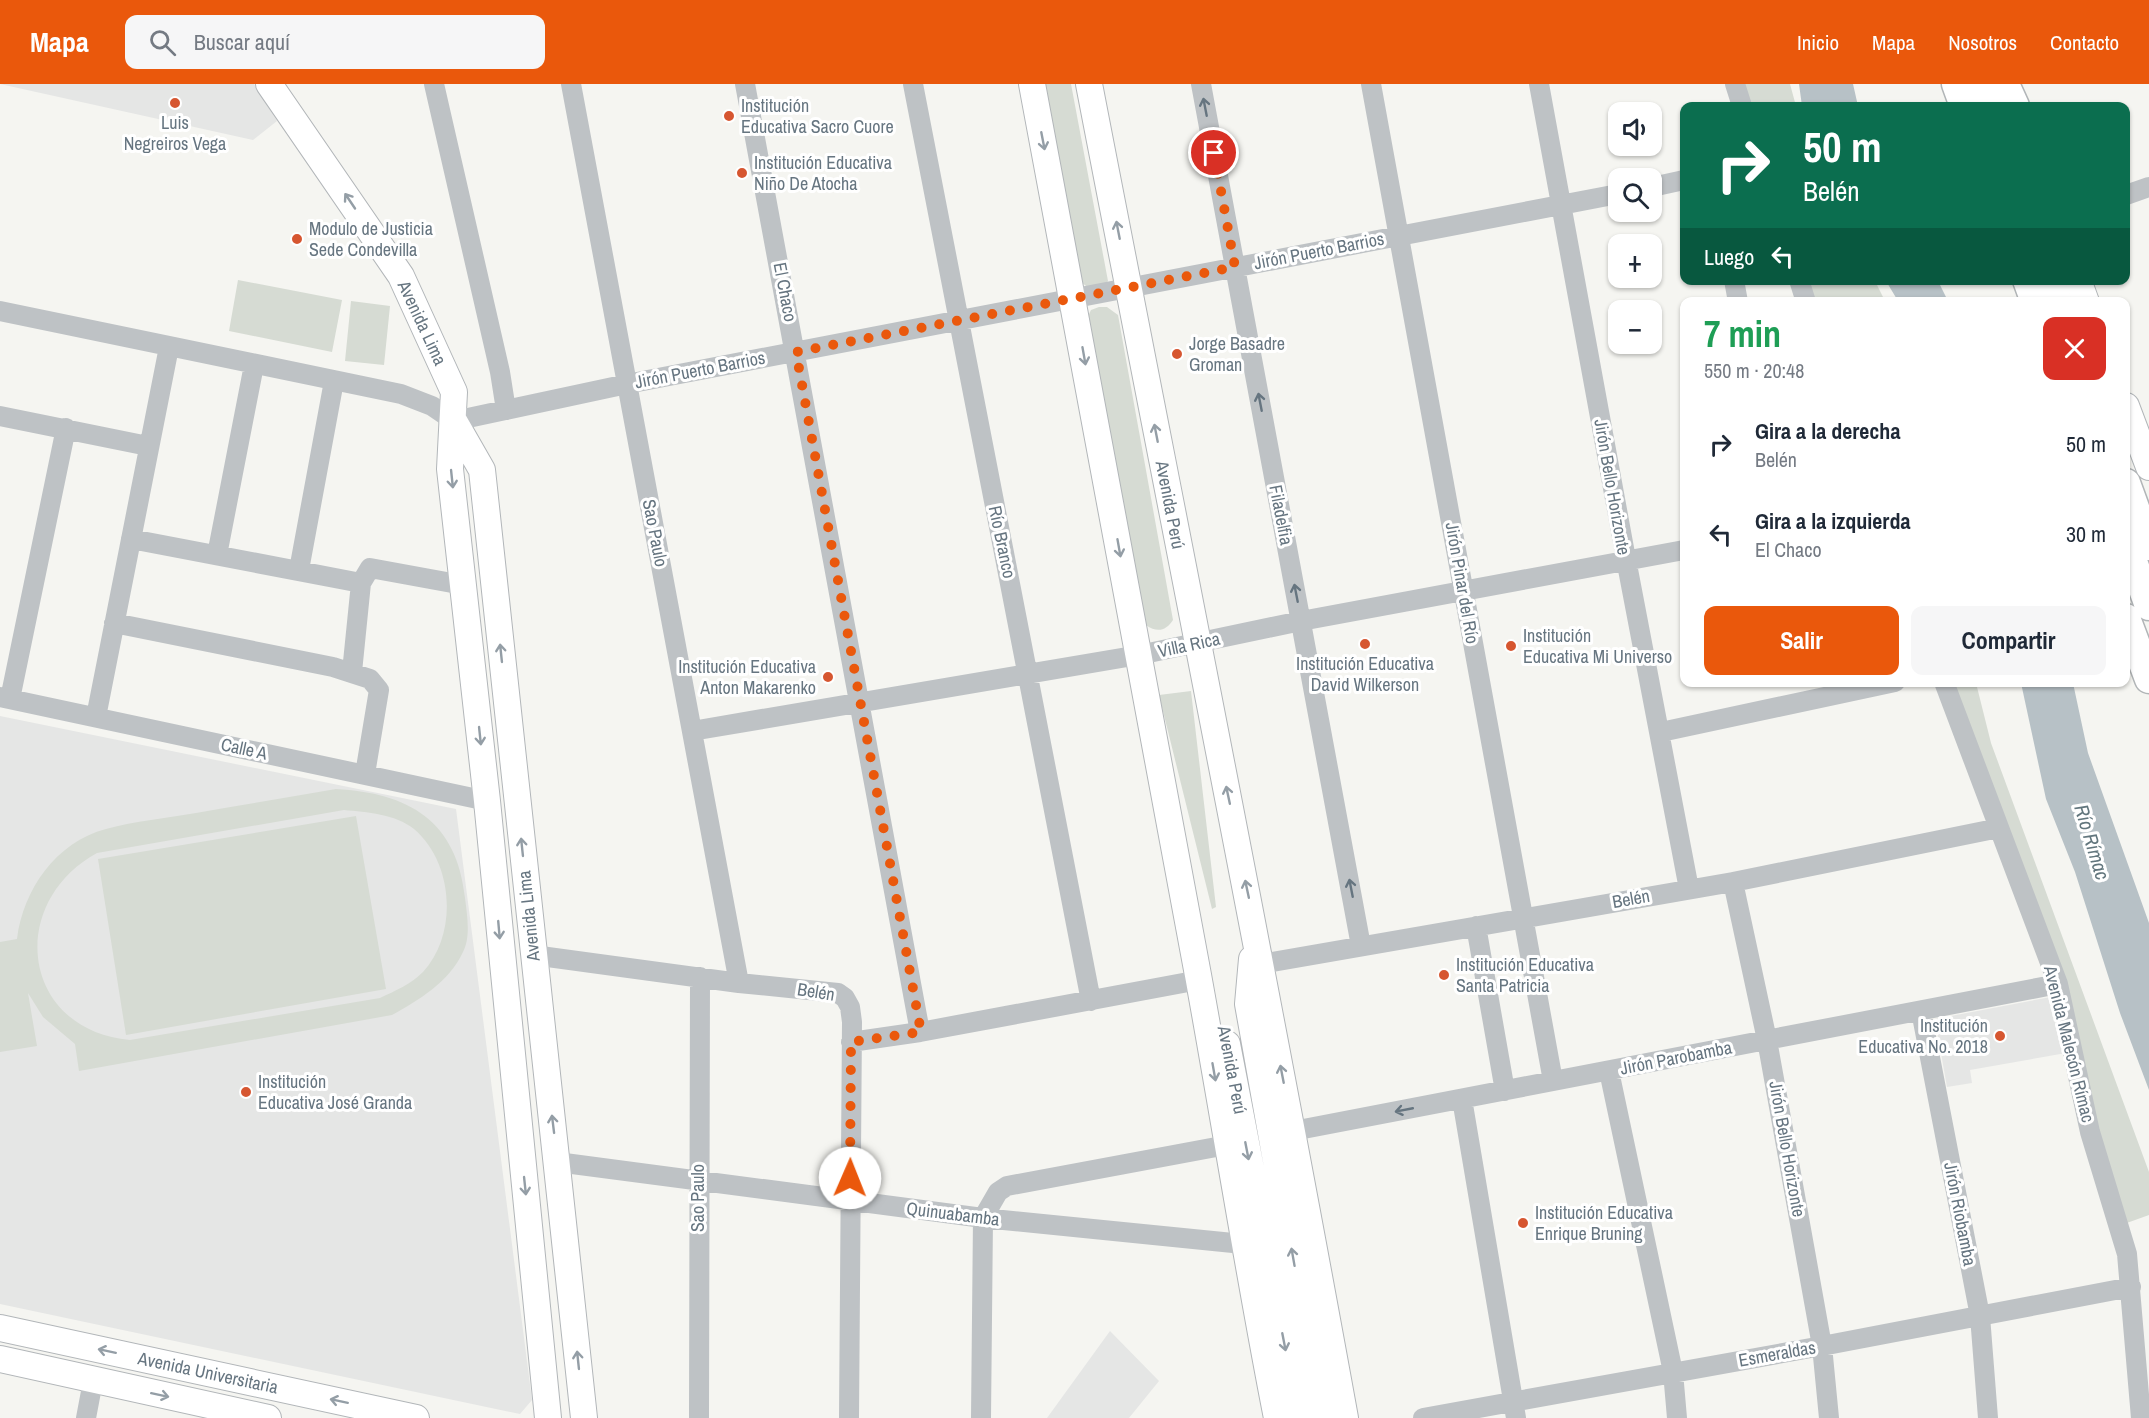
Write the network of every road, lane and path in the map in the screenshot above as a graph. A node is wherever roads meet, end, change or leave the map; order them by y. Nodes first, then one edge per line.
1 (269, 84) edge
2 (434, 84) edge
3 (571, 84) edge
4 (745, 84) edge
5 (913, 84) edge
6 (1032, 84) edge
7 (1089, 84) edge
8 (1201, 84) edge
9 (1371, 84) edge
10 (1539, 84) edge
11 (1735, 84) edge
12 (1956, 84) edge
13 (1980, 84) edge
14 (2005, 84) edge
15 (2011, 84) edge
16 (1741, 102) edge
17 (1963, 102) edge
18 (1987, 102) edge
19 (2014, 102) edge
20 (2015, 102) edge
21 (1680, 181) edge
22 (1662, 185) edge
23 (2149, 187) edge
24 (2130, 194) edge
25 (1608, 196) edge
26 (1561, 205) junction
27 (1399, 236) junction
28 (1235, 267) junction
29 (1129, 288) junction
30 (1073, 299) junction
31 (0, 311) edge
32 (957, 322) junction
33 (169, 347) junction
34 (796, 352) junction
35 (254, 364) junction
36 (334, 381) junction
37 (627, 384) junction
38 (506, 410) junction
39 (0, 416) edge
40 (2130, 417) edge
41 (454, 421) junction
42 (66, 428) junction
43 (148, 446) junction
44 (2149, 467) edge
45 (2130, 494) edge
46 (131, 539) junction
47 (2149, 546) edge
48 (1680, 551) edge
49 (2130, 553) edge
50 (217, 555) junction
51 (1626, 559) junction
52 (299, 570) junction
53 (362, 583) junction
54 (463, 585) junction
55 (1464, 591) junction
56 (2149, 606) edge
57 (1301, 621) junction
58 (114, 623) junction
59 (2130, 629) edge
60 (1197, 643) junction
61 (1139, 656) junction
62 (352, 672) junction
63 (1029, 674) junction
64 (2149, 679) edge
65 (1872, 687) edge
66 (1946, 687) edge
67 (5, 698) edge
68 (860, 703) junction
69 (96, 717) junction
70 (1152, 725) junction
71 (692, 731) junction
72 (1661, 732) junction
73 (365, 774) junction
74 (487, 801) junction
75 (1999, 828) junction
76 (1733, 882) junction
77 (1689, 889) junction
78 (1523, 917) junction
79 (1254, 926) junction
80 (1476, 926) junction
81 (1362, 946) junction
82 (533, 955) junction
83 (1261, 964) junction
84 (700, 977) junction
85 (1199, 980) junction
86 (739, 983) junction
87 (2058, 984) junction
88 (1091, 1001) junction
89 (1921, 1011) junction
90 (921, 1032) junction
91 (1767, 1040) junction
92 (851, 1042) junction
93 (1609, 1071) junction
94 (1553, 1081) junction
95 (1505, 1091) junction
96 (1462, 1099) junction
97 (1293, 1131) junction
98 (1227, 1145) junction
99 (557, 1162) junction
100 (698, 1179) junction
101 (850, 1201) junction
102 (983, 1218) junction
103 (1243, 1244) junction
104 (2131, 1287) junction
105 (1980, 1316) junction
106 (0, 1328) edge
107 (1822, 1346) junction
108 (0, 1359) edge
109 (1673, 1372) junction
110 (93, 1381) junction
111 (1515, 1409) edge
112 (232, 1414) edge
113 (86, 1418) edge
114 (268, 1418) edge
115 (416, 1418) edge
116 (548, 1418) edge
117 (584, 1418) edge
118 (699, 1418) edge
119 (849, 1418) edge
120 (981, 1418) edge
121 (1277, 1418) edge
122 (1299, 1418) edge
123 (1322, 1418) edge
124 (1345, 1418) edge
125 (1423, 1418) edge
126 (1677, 1418) edge
127 (1829, 1418) edge
128 (1988, 1418) edge
129 (2141, 1418) edge

41 -> 1 main road, Avenida Lima
2 - 38 street
3 - 37 street, Sao Paulo
4 - 34 street, El Chaco
5 - 32 street, Río Branco
6 -> 30 main road, Avenida Perú
29 -> 7 main road, Avenida Perú
28 -> 8 street, Filadelfia
9 - 27 street, Jirón Pinar del Río
10 - 26 street, Jirón Bello Horizonte
11 - 16 street
12 - 17 highway
13 - 18 highway
14 - 19 highway
15 - 20 main road
21 - 22 street
23 - 24 street
25 - 26 street, Jirón Puerto Barrios
26 - 27 street, Jirón Puerto Barrios
26 - 51 street, Jirón Bello Horizonte
27 - 28 street, Jirón Puerto Barrios
27 - 55 street, Jirón Pinar del Río
28 - 29 street, Jirón Puerto Barrios
57 -> 28 street, Filadelfia
29 - 30 street, Jirón Puerto Barrios
60 -> 29 main road, Avenida Perú
30 - 32 street, Jirón Puerto Barrios
30 -> 61 main road, Avenida Perú
31 - 33 street
32 - 34 street, Jirón Puerto Barrios
32 - 63 street, Río Branco
33 - 35 street
33 - 43 street
34 - 37 street, Jirón Puerto Barrios
34 - 68 street, El Chaco
35 - 36 street
35 - 50 street
36 - 41 street
36 - 52 street
37 - 38 street, Jirón Puerto Barrios
37 - 71 street, Sao Paulo
38 - 41 street, Jirón Puerto Barrios
39 - 42 street
40 - 44 main road
41 -> 54 main road, Avenida Lima
82 -> 41 main road, Avenida Lima
42 - 43 street
42 - 67 street
43 - 46 street
45 - 47 highway
46 - 50 street
46 - 58 street
48 - 51 street, Villa Rica
49 - 56 highway
50 - 52 street
51 - 55 street, Villa Rica
51 - 72 street, Jirón Bello Horizonte
52 - 53 street
53 - 54 street
53 - 62 street
54 -> 74 main road, Avenida Lima
55 - 57 street, Villa Rica
55 - 78 street, Jirón Pinar del Río
57 - 60 street, Villa Rica
81 -> 57 street, Filadelfia
58 - 62 street
58 - 69 street
59 - 64 highway
60 - 61 street, Villa Rica
79 -> 60 main road, Avenida Perú
61 - 63 street, Villa Rica
61 - 70 main road, Avenida Perú
62 - 73 street
63 - 68 street, Villa Rica
63 - 88 street, Río Branco
65 - 72 street
66 - 75 street, Avenida Malecón Rímac
67 - 69 street, Calle A
68 - 71 street, Villa Rica
68 - 90 street, El Chaco
69 - 73 street, Calle A
70 - 85 main road, Avenida Perú
70 -> 122 main road, Avenida Perú
71 - 86 street, Sao Paulo
72 - 77 street, Jirón Bello Horizonte
73 - 74 street, Calle A
74 -> 116 main road, Avenida Lima
75 - 76 street, Belén
75 - 87 street, Avenida Malecón Rímac
76 - 77 street, Belén
76 - 91 street, Jirón Bello Horizonte
77 - 78 street, Belén
78 - 80 street, Belén
78 - 94 street, Jirón Pinar del Río
79 - 83 main road, Avenida Perú
123 -> 79 main road, Avenida Perú
80 - 81 street, Belén
80 - 95 street
81 - 83 street, Belén
82 - 84 street, Belén
99 -> 82 main road, Avenida Lima
97 -> 83 main road, Avenida Perú
84 - 86 street, Belén
84 - 100 street, Sao Paulo
85 - 88 street
85 -> 98 main road, Avenida Perú
86 - 92 street, Belén
87 - 89 street, Jirón Parobamba
87 - 104 street, Avenida Malecón Rímac
88 - 90 street
89 - 91 street, Jirón Parobamba
89 - 105 street, Jirón Riobamba
90 - 92 street
91 - 93 street, Jirón Parobamba
91 - 107 street, Jirón Bello Horizonte
92 - 101 street
93 - 94 street, Jirón Parobamba
93 - 109 street
94 - 95 street, Jirón Parobamba
95 - 96 street, Jirón Parobamba
96 -> 97 street, Jirón Parobamba
96 - 111 street
97 - 124 main road, Avenida Perú
98 - 102 street
98 - 103 main road, Avenida Perú
99 - 100 street, Quinuabamba
117 -> 99 main road, Avenida Lima
100 - 101 street, Quinuabamba
100 - 118 street, Sao Paulo
101 - 102 street, Quinuabamba
101 - 119 street
102 - 103 street, Quinuabamba
102 - 120 street
103 - 121 main road, Avenida Perú
104 - 105 street, Esmeraldas
104 - 129 street, Avenida Malecón Rímac
105 - 107 street, Esmeraldas
105 - 128 street, Jirón Riobamba
115 -> 106 main road, Avenida Universitaria
107 - 109 street, Esmeraldas
107 - 127 street, Jirón Bello Horizonte
108 - 110 main road, Avenida Universitaria
109 - 111 street, Esmeraldas
109 - 126 street
110 -> 112 main road, Avenida Universitaria
110 - 113 street
111 - 125 street, Esmeraldas
112 - 114 main road, Avenida Universitaria

